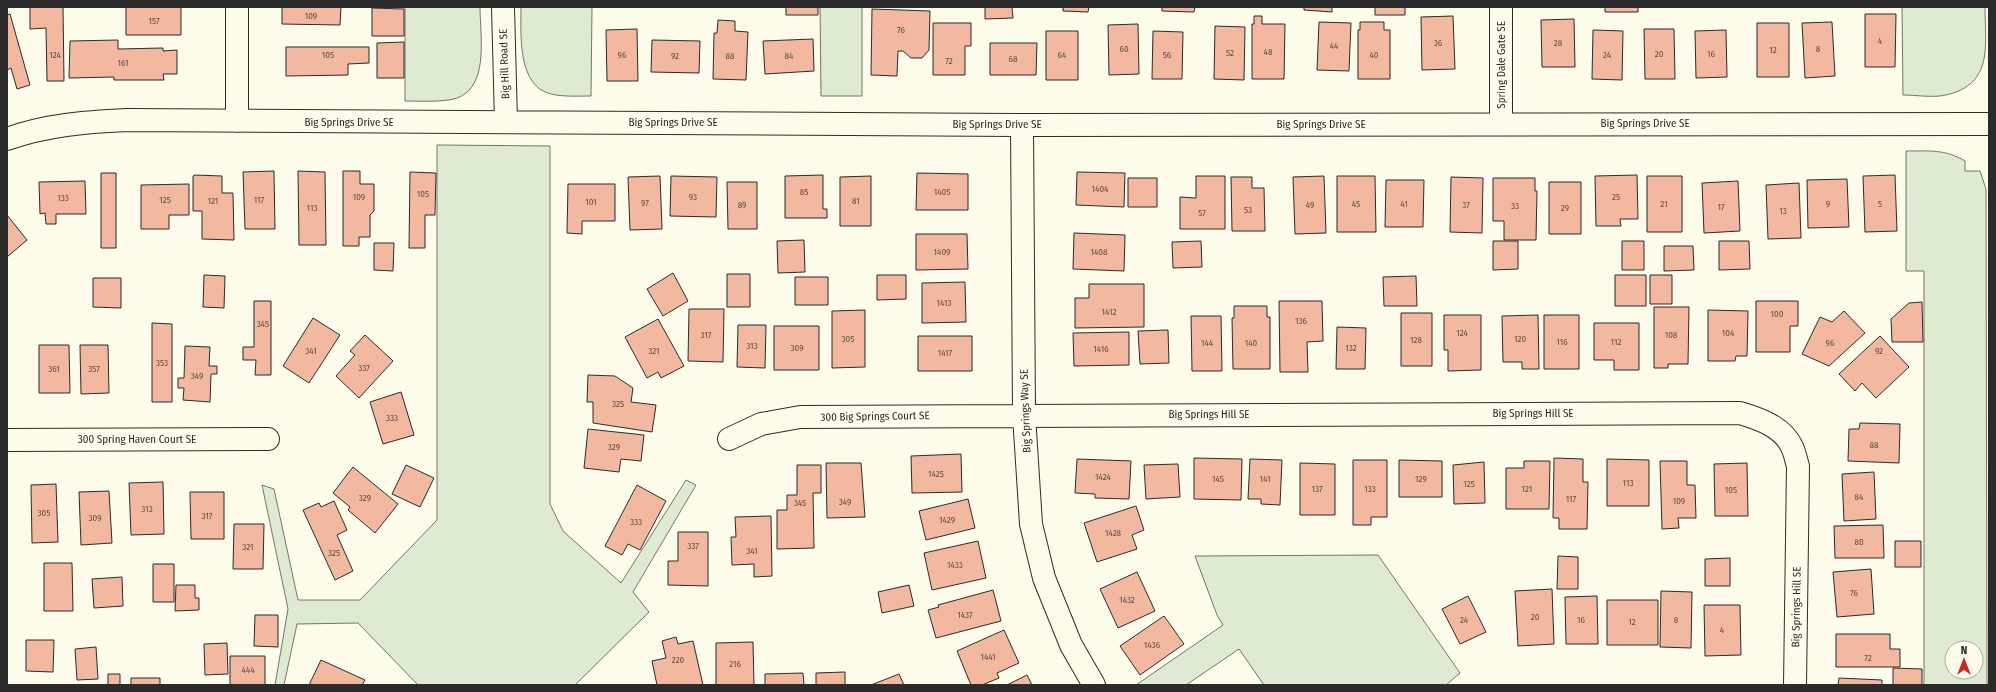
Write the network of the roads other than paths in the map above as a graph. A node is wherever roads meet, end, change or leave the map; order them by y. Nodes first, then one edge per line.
1 (237, 7) edge
2 (503, 7) edge
3 (1501, 7) edge
4 (237, 121) junction
5 (506, 122) junction
6 (1501, 123) junction
7 (1989, 124) edge
8 (1022, 125) junction
9 (7, 139) edge
10 (1024, 414) junction
11 (268, 439) dead end
12 (730, 439) dead end
13 (7, 440) edge
14 (1094, 685) edge
15 (1795, 685) edge

1 - 4 street
2 - 5 street, Big Hill Road SE
3 - 6 street, Spring Dale Gate SE
4 - 5 street, Big Springs Drive SE
4 - 9 street, Big Springs Drive SE
5 - 8 street, Big Springs Drive SE
6 - 7 street, Big Springs Drive SE
6 - 8 street, Big Springs Drive SE
8 - 10 street, Big Springs Way SE
10 - 12 street, 300 Big Springs Court SE
10 - 14 street, Big Springs Way SE
10 - 15 street, Big Springs Hill SE
11 - 13 street, 300 Spring Haven Court SE

